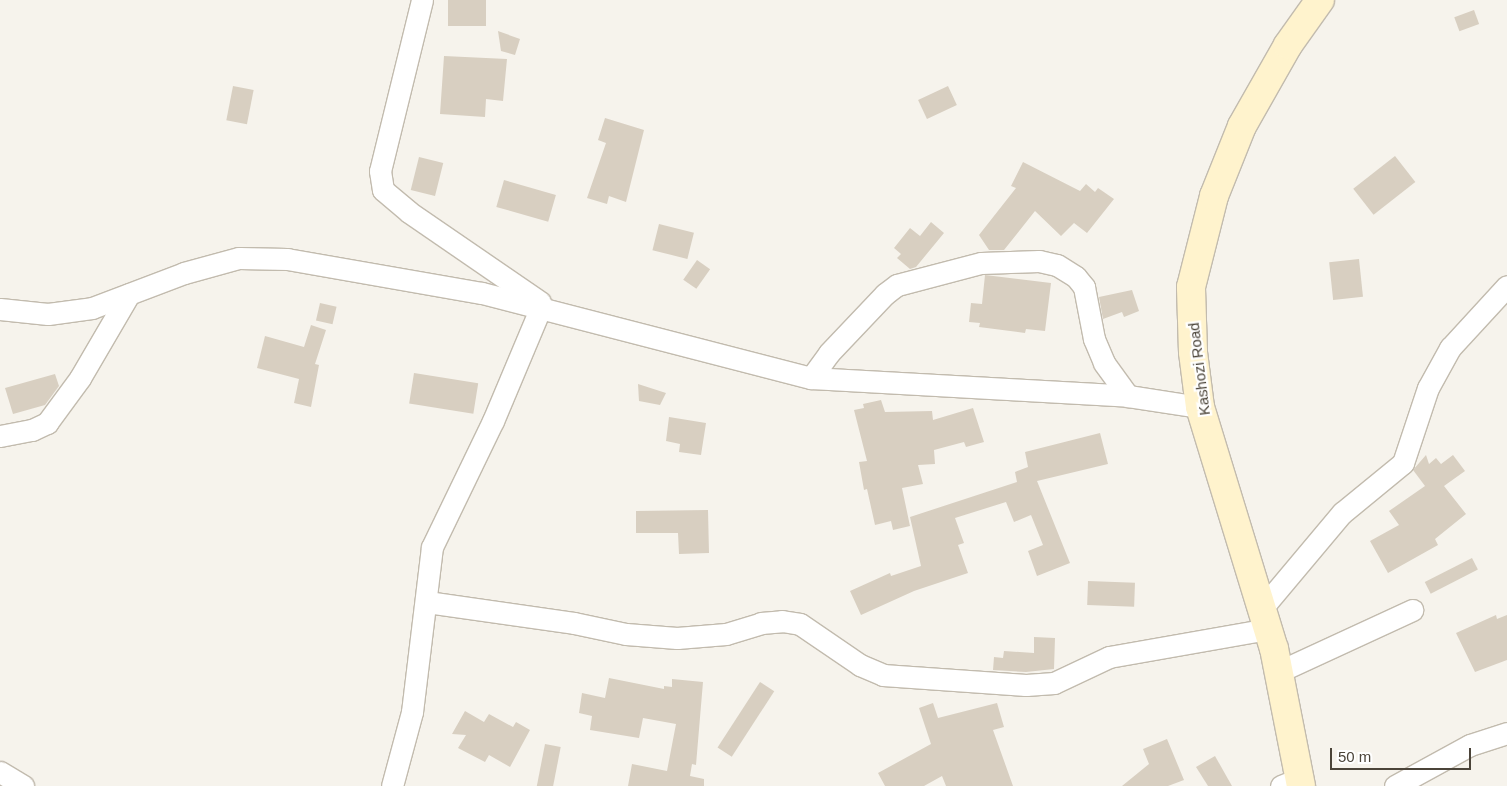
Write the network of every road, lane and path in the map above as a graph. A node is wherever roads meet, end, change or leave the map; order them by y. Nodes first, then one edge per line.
1 (422, 0) edge
2 (1320, 0) edge
3 (1507, 286) edge
4 (129, 294) junction
5 (546, 308) junction
6 (0, 309) edge
7 (811, 378) junction
8 (1128, 396) junction
9 (1200, 407) junction
10 (0, 436) edge
11 (427, 602) junction
12 (1412, 610) dead end
13 (1265, 618) junction
14 (1278, 672) junction
15 (1507, 733) edge
16 (0, 772) edge
17 (1294, 783) edge
18 (23, 786) edge
19 (392, 786) edge
20 (1395, 786) edge

1 - 5 street
2 - 9 main road, Kashozi Road
3 - 13 street
4 - 5 street
4 - 6 street
4 - 10 street
5 - 7 street
5 - 11 street
7 - 8 street
7 - 8 street
8 - 9 street
9 - 13 main road, Kashozi Road
11 - 13 street
11 - 19 street
12 - 14 street
13 - 14 main road, Kashozi Road
14 - 17 main road, Kashozi Road
15 - 20 street
16 - 18 street

